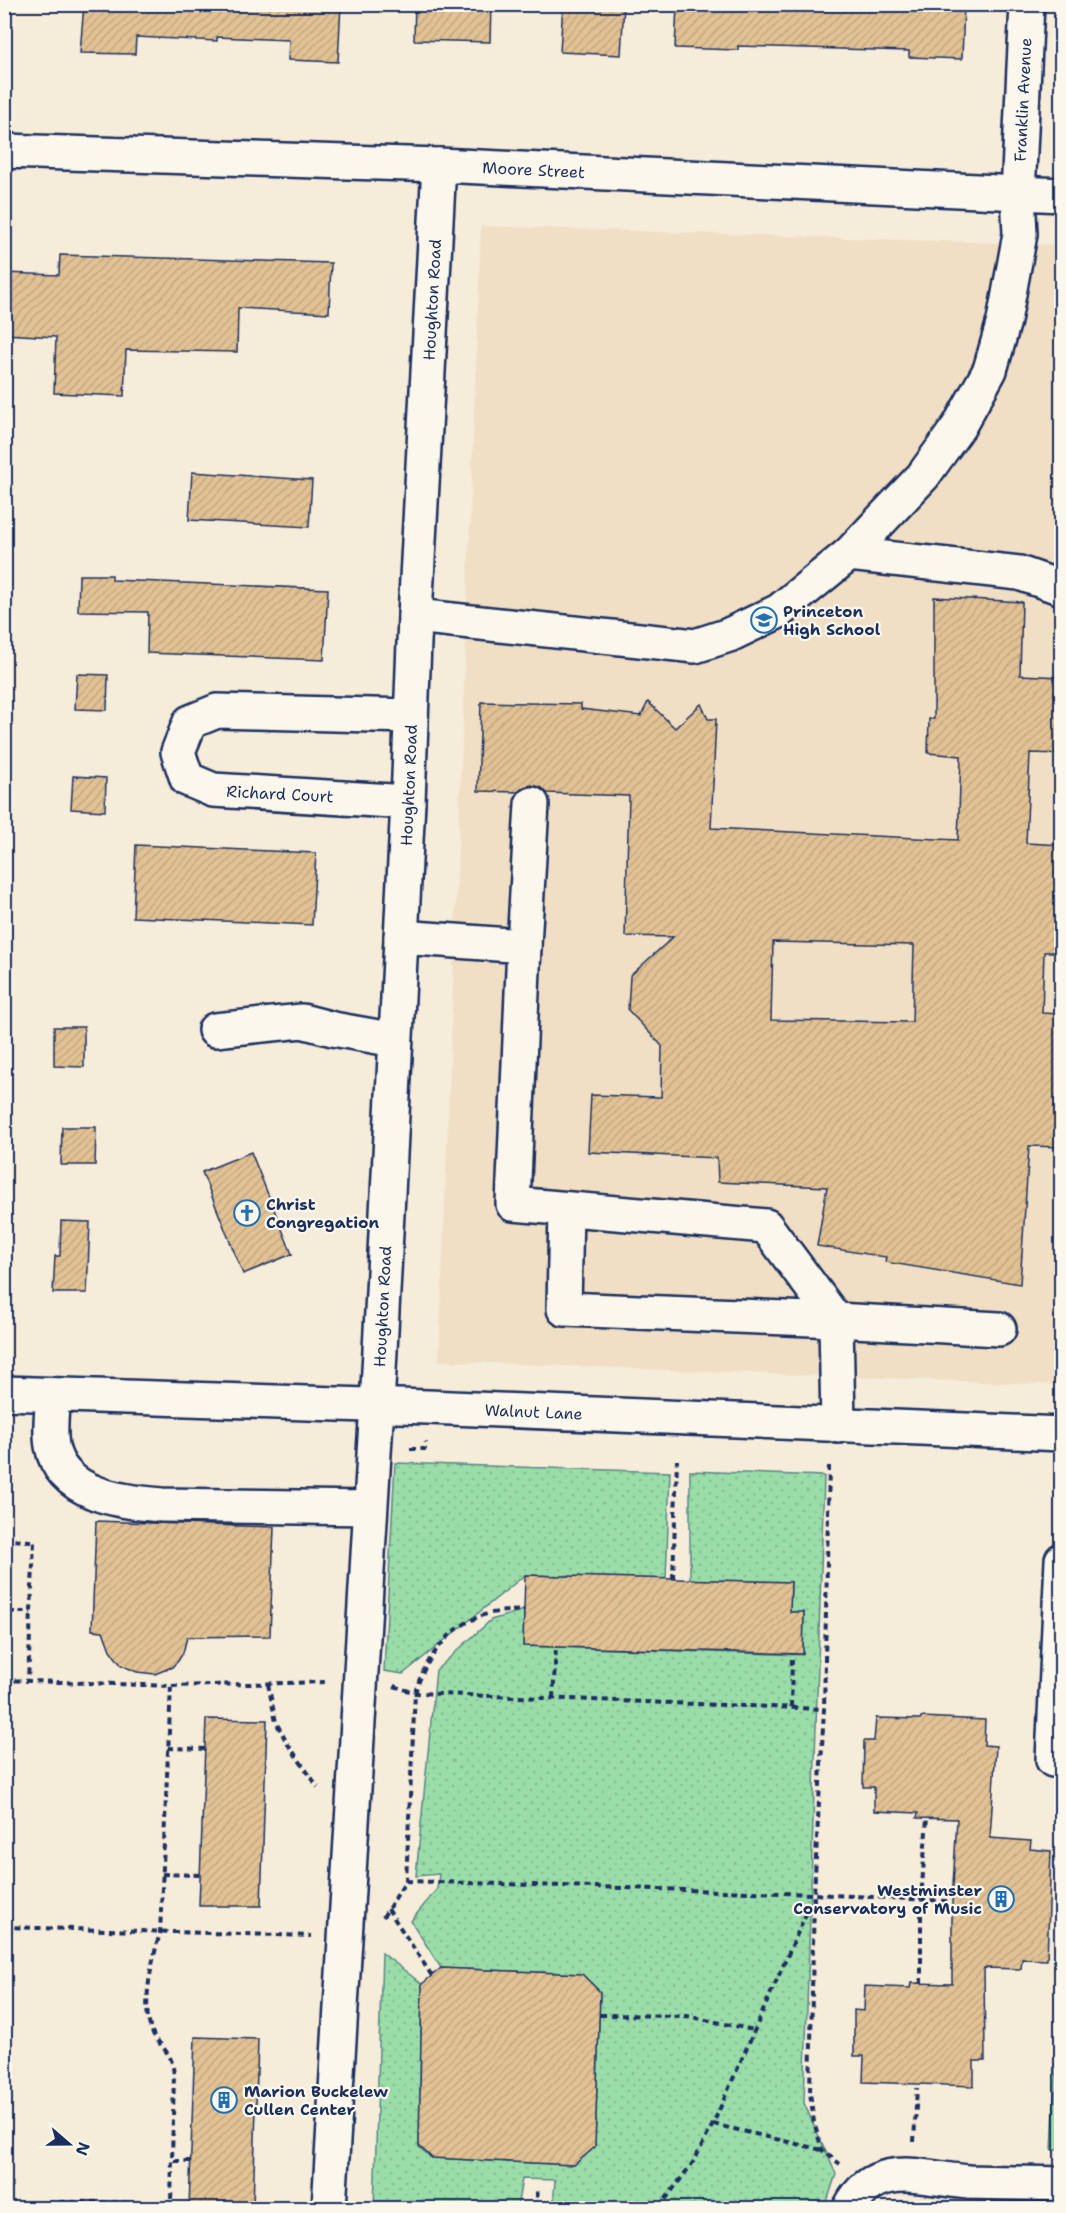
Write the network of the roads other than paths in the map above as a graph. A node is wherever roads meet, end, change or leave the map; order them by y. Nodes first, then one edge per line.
1 (1027, 4) edge
2 (4, 151) edge
3 (440, 165) junction
4 (1018, 194) junction
5 (1062, 195) edge
6 (849, 554) junction
7 (1062, 588) edge
8 (415, 616) junction
9 (411, 716) junction
10 (408, 802) junction
11 (532, 804) dead end
12 (401, 937) junction
13 (524, 946) junction
14 (215, 1030) dead end
15 (395, 1040) junction
16 (566, 1209) junction
17 (836, 1320) junction
18 (999, 1329) dead end
19 (4, 1393) edge
20 (53, 1395) junction
21 (376, 1405) junction
22 (838, 1426) junction
23 (1062, 1434) edge
24 (370, 1508) junction
25 (1062, 1560) edge
26 (1053, 1760) dead end
27 (1062, 2184) edge
28 (329, 2208) edge
29 (850, 2208) edge

1 - 4 street, Franklin Avenue
2 - 3 street, Moore Street
3 - 4 street, Moore Street
3 - 8 street, Houghton Road
4 - 5 street, Moore Street
4 - 6 street, Franklin Avenue
6 - 7 street
6 - 8 street, Franklin Avenue
8 - 9 street, Houghton Road
9 - 10 street, Houghton Road
9 - 10 street, Richard Court
10 - 12 street, Houghton Road
11 - 13 street
12 - 13 street
12 - 15 street, Houghton Road
13 - 16 street
14 - 15 street
15 - 21 street, Houghton Road
16 - 17 street
16 - 17 street
17 - 18 street
17 - 22 street
19 - 20 street, Walnut Lane
20 - 21 street, Walnut Lane
20 - 24 street
21 - 22 street, Walnut Lane
21 - 24 street, Houghton Road
22 - 23 street, Walnut Lane
24 - 28 street, Houghton Road
25 - 26 street
27 - 29 street

